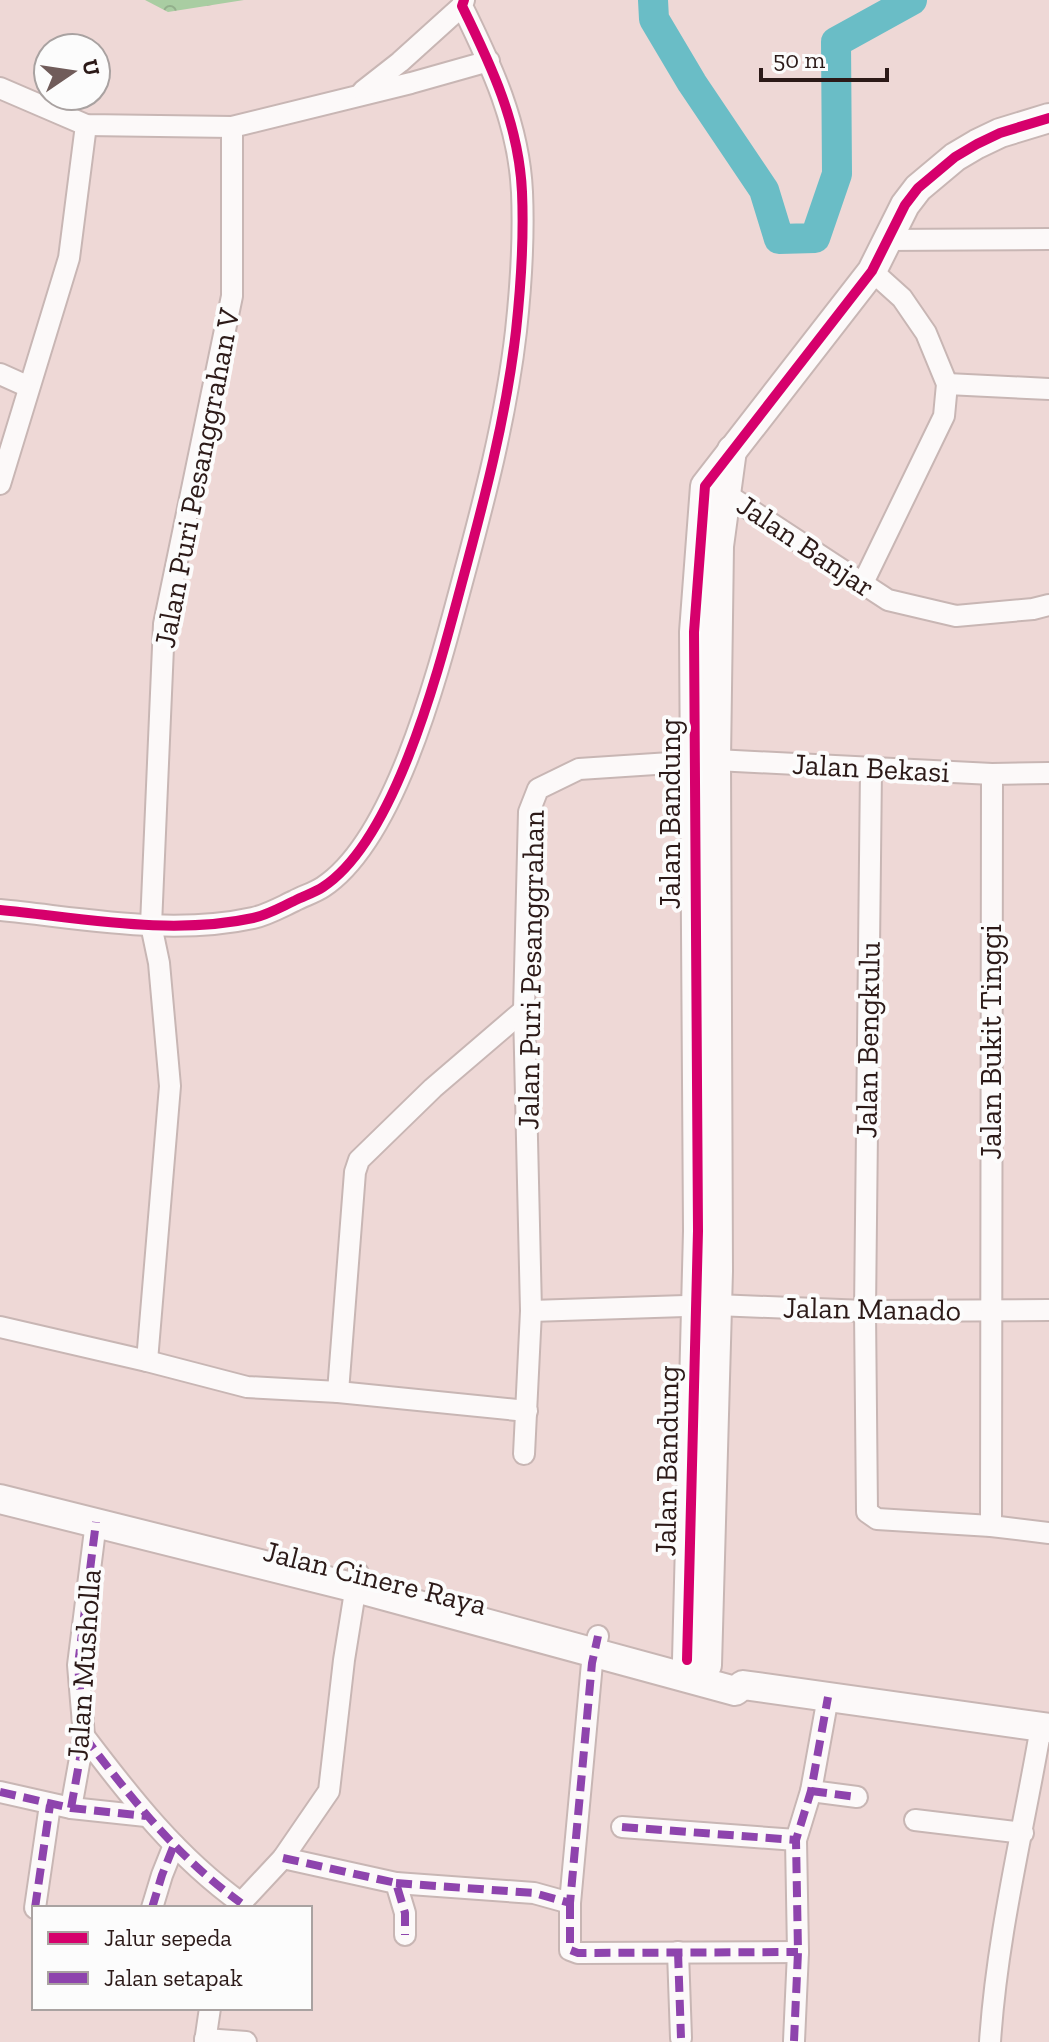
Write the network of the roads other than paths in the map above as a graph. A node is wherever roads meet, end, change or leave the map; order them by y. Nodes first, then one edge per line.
1 (463, 3) edge
2 (489, 61) junction
3 (0, 88) edge
4 (357, 96) junction
5 (1049, 118) edge
6 (86, 125) junction
7 (232, 127) junction
8 (1049, 239) edge
9 (885, 240) junction
10 (872, 271) junction
11 (0, 374) edge
12 (947, 384) junction
13 (29, 387) junction
14 (1049, 389) edge
15 (0, 484) edge
16 (717, 488) junction
17 (862, 585) junction
18 (1049, 605) edge
19 (704, 761) junction
20 (871, 769) junction
21 (1049, 773) edge
22 (992, 774) junction
23 (0, 910) edge
24 (151, 925) junction
25 (524, 1010) junction
26 (706, 1306) junction
27 (1049, 1310) edge
28 (531, 1311) junction
29 (865, 1311) junction
30 (991, 1311) junction
31 (0, 1327) edge
32 (147, 1361) junction
33 (338, 1392) junction
34 (527, 1411) junction
35 (524, 1454) dead end
36 (0, 1485) edge
37 (0, 1499) edge
38 (96, 1522) junction
39 (991, 1526) junction
40 (1049, 1533) edge
41 (357, 1581) junction
42 (596, 1645) junction
43 (697, 1663) junction
44 (743, 1685) junction
45 (828, 1697) junction
46 (1045, 1727) edge
47 (84, 1736) junction
48 (811, 1791) junction
49 (0, 1792) edge
50 (857, 1797) dead end
51 (50, 1805) junction
52 (71, 1808) junction
53 (146, 1816) junction
54 (915, 1820) dead end
55 (622, 1827) dead end
56 (1023, 1833) junction
57 (796, 1840) junction
58 (174, 1845) junction
59 (283, 1858) junction
60 (396, 1883) junction
61 (570, 1903) junction
62 (240, 1905) edge
63 (35, 1906) edge
64 (153, 1906) edge
65 (405, 1935) dead end
66 (678, 1952) junction
67 (798, 1952) junction
68 (210, 2010) edge
69 (681, 2038) dead end
70 (205, 2040) edge
71 (794, 2041) edge
72 (246, 2042) edge
73 (990, 2042) edge

1 - 2 street
1 - 4 street
2 - 4 street
2 - 24 street
3 - 6 street
4 - 7 street
5 - 9 street
6 - 7 street
6 - 13 street
7 - 24 street, Jalan Puri Pesanggrahan V
8 - 9 street
9 - 10 street
10 - 12 street
10 - 16 street
11 - 13 street
12 - 14 street
12 - 17 street
13 - 15 street
16 - 17 street, Jalan Banjar
16 - 19 street, Jalan Bandung
17 - 18 street, Jalan Banjar
19 - 20 street, Jalan Bekasi
19 - 25 street, Jalan Puri Pesanggrahan
19 - 26 street, Jalan Bandung
20 - 22 street, Jalan Bekasi
20 - 29 street, Jalan Bengkulu
21 - 22 street, Jalan Bekasi
22 - 30 street, Jalan Bukit Tinggi
23 - 24 street
24 - 32 street, Jalan Puri Pesanggrahan V
25 - 28 street, Jalan Puri Pesanggrahan
25 - 33 street
26 - 28 street
26 - 29 street, Jalan Manado
26 - 43 street, Jalan Bandung
27 - 30 street, Jalan Manado
28 - 34 street, Jalan Puri Pesanggrahan
29 - 30 street, Jalan Manado
29 - 39 street, Jalan Bengkulu
30 - 39 street, Jalan Bukit Tinggi
31 - 32 street
32 - 33 street
33 - 34 street
34 - 35 street, Jalan Puri Pesanggrahan
36 - 41 street, Jalan Cinere Raya
37 - 38 street, Jalan Cinere Raya
38 - 41 street, Jalan Cinere Raya
38 - 47 street, Jalan Musholla
39 - 40 street
41 - 42 street, Jalan Cinere Raya
41 - 59 street
42 - 43 street, Jalan Cinere Raya
42 - 44 street, Jalan Cinere Raya
42 - 61 street
43 - 44 street, Jalan Cinere Raya
44 - 45 street, Jalan Cinere Raya
45 - 46 street, Jalan Cinere Raya
45 - 48 street
46 - 56 street
47 - 52 street, Jalan Musholla
47 - 53 street
48 - 50 street
48 - 57 street
49 - 51 street
51 - 52 street
51 - 63 street
52 - 53 street
53 - 58 street
54 - 56 street
55 - 57 street
56 - 73 street
57 - 67 street
58 - 62 street
58 - 64 street
59 - 60 street
59 - 62 street
60 - 61 street
60 - 65 street
61 - 66 street
66 - 67 street
66 - 69 street
67 - 71 street
68 - 70 street
70 - 72 street

